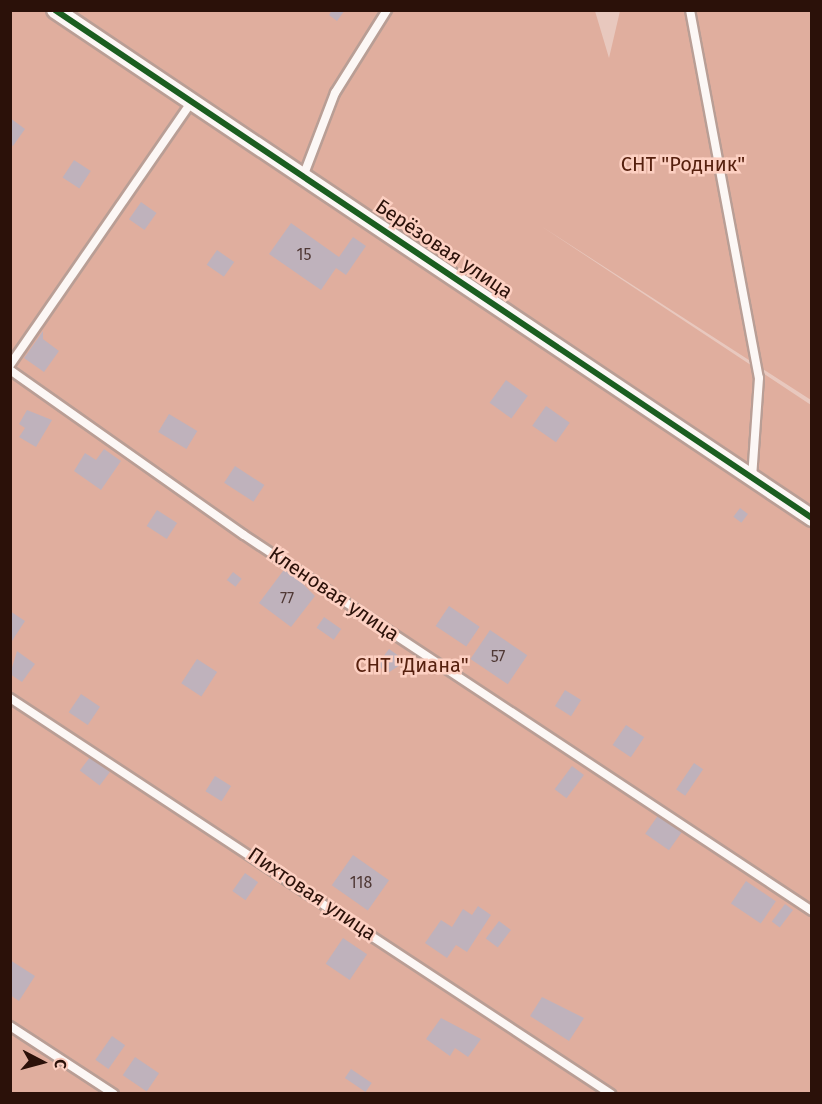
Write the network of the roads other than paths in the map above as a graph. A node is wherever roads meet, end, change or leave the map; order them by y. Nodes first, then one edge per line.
1 (55, 10) edge
2 (387, 10) edge
3 (690, 10) edge
4 (193, 99) junction
5 (304, 174) junction
6 (10, 365) edge
7 (10, 370) edge
8 (752, 477) junction
9 (812, 518) edge
10 (10, 698) edge
11 (812, 911) edge
12 (10, 1026) edge
13 (114, 1094) edge
14 (611, 1094) edge

1 - 4 street, Берёзовая улица
2 - 5 lane
3 - 8 lane
4 - 5 street, Берёзовая улица
4 - 6 lane
5 - 8 street, Берёзовая улица
7 - 11 lane, Кленовая улица
8 - 9 street, Берёзовая улица
10 - 14 lane, Пихтовая улица
12 - 13 lane

